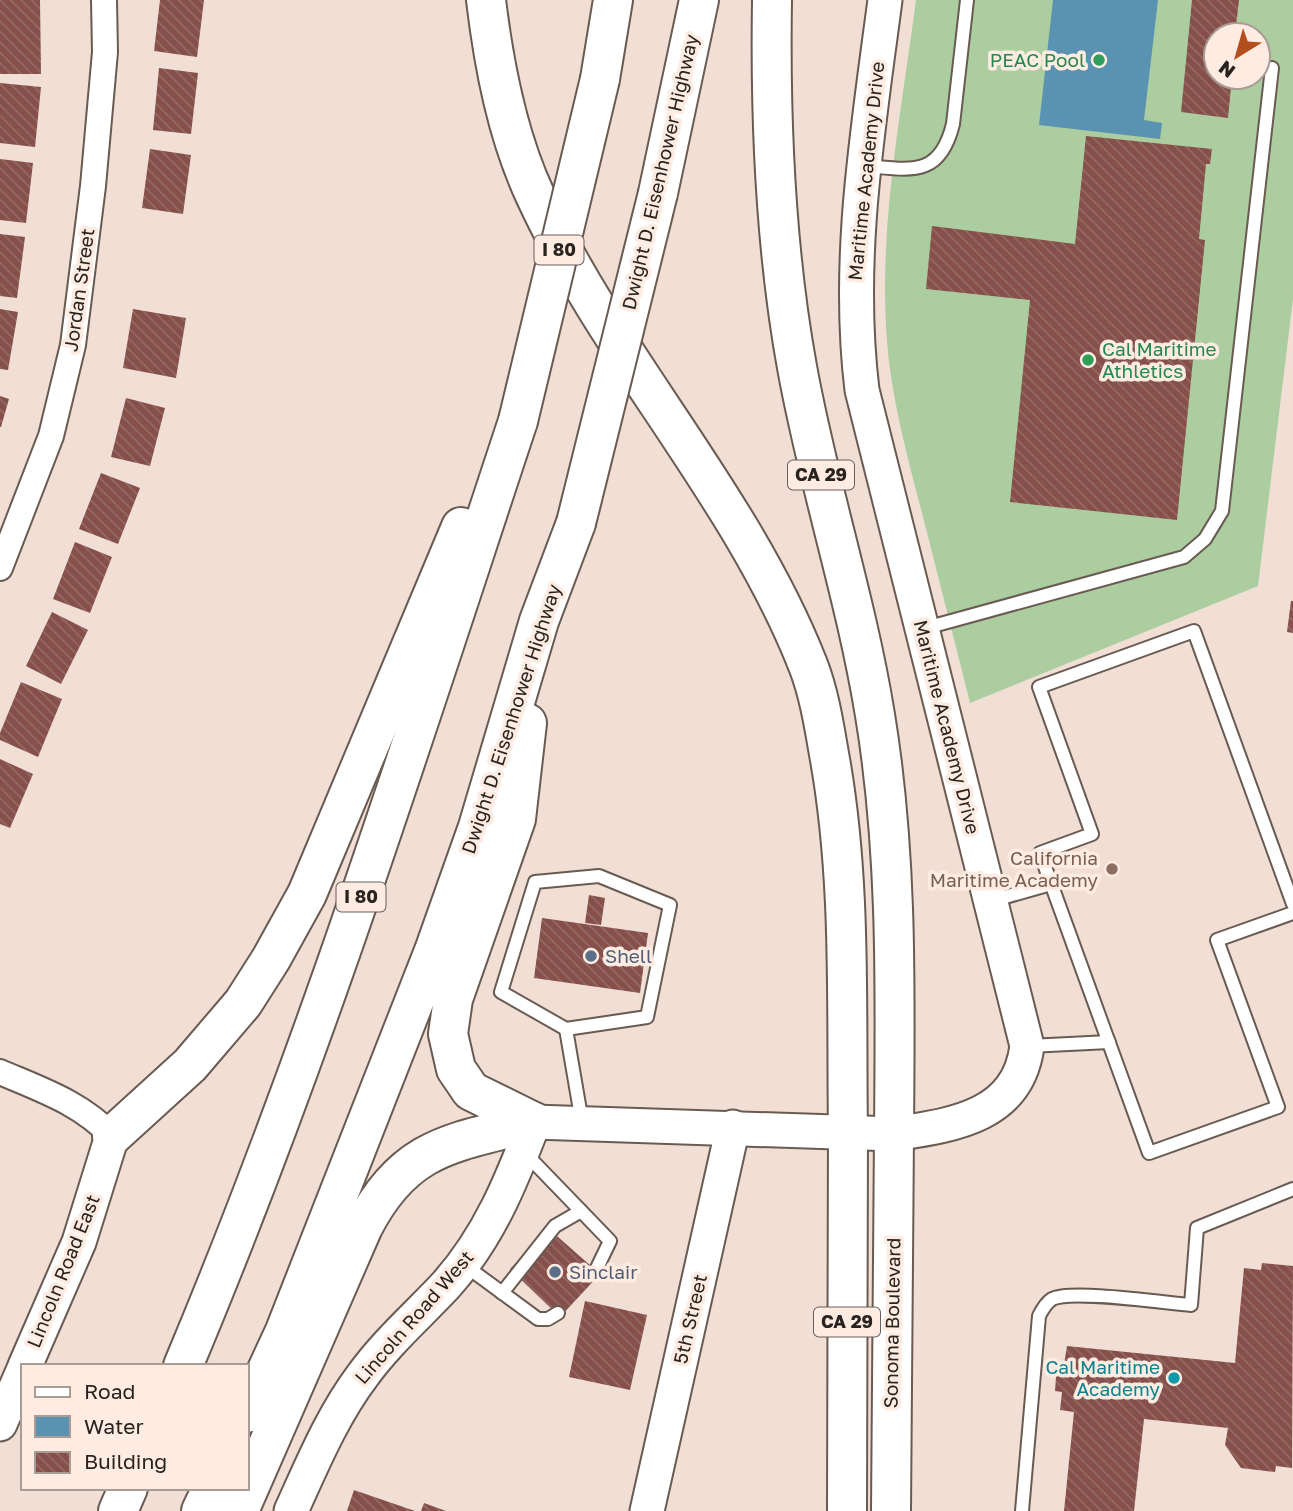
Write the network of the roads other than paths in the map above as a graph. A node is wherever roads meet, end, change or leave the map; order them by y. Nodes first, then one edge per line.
1 (104, 0) edge
2 (486, 0) edge
3 (612, 0) edge
4 (699, 0) edge
5 (772, 0) edge
6 (885, 0) edge
7 (967, 0) edge
8 (1269, 91) edge
9 (863, 166) junction
10 (518, 421) junction
11 (0, 568) edge
12 (539, 621) junction
13 (922, 629) junction
14 (1051, 884) junction
15 (991, 901) junction
16 (1293, 904) edge
17 (1293, 913) edge
18 (566, 1030) junction
19 (1109, 1042) junction
20 (1027, 1046) junction
21 (0, 1072) edge
22 (582, 1123) junction
23 (733, 1128) junction
24 (848, 1132) junction
25 (894, 1134) junction
26 (112, 1136) junction
27 (528, 1137) junction
28 (1293, 1189) edge
29 (581, 1211) junction
30 (463, 1264) junction
31 (597, 1268) dead end
32 (502, 1293) junction
33 (558, 1314) dead end
34 (26, 1364) edge
35 (185, 1364) edge
36 (21, 1376) edge
37 (248, 1411) edge
38 (0, 1424) edge
39 (127, 1490) edge
40 (211, 1490) edge
41 (118, 1511) edge
42 (201, 1511) edge
43 (239, 1511) edge
44 (291, 1511) edge
45 (647, 1511) edge
46 (847, 1511) edge
47 (891, 1511) edge
48 (1022, 1511) edge

1 - 11 street, Jordan Street
2 - 24 main road, CA 29
3 - 10 main road, I 80, bridge
4 - 12 main road, Dwight D. Eisenhower Highway, bridge
5 - 25 main road, CA 29
6 - 9 street, Maritime Academy Drive
7 - 9 lane
8 - 13 lane
9 - 13 street, Maritime Academy Drive
10 - 26 main road
10 - 35 main road, I 80
12 - 27 main road
12 - 37 main road, Dwight D. Eisenhower Highway
13 - 15 street, Maritime Academy Drive
14 - 15 lane
14 - 16 lane
14 - 19 lane
15 - 20 street, Maritime Academy Drive
17 - 19 lane
18 - 18 lane
18 - 22 lane
19 - 20 lane
20 - 25 street, Maritime Academy Drive
21 - 26 street
22 - 23 street, Maritime Academy Drive
22 - 27 street, Maritime Academy Drive
23 - 24 street, Maritime Academy Drive
23 - 45 street, 5th Street
24 - 25 street, Maritime Academy Drive
24 - 46 main road, CA 29
25 - 47 main road, Sonoma Boulevard / CA 29
26 - 34 street, Lincoln Road East
27 - 29 lane
27 - 30 street, Lincoln Road West
27 - 43 main road
28 - 48 lane
29 - 31 lane
29 - 32 lane
30 - 32 lane
30 - 44 street, Lincoln Road West
32 - 33 lane
36 - 38 street, Lincoln Road East
39 - 41 main road
40 - 42 main road

